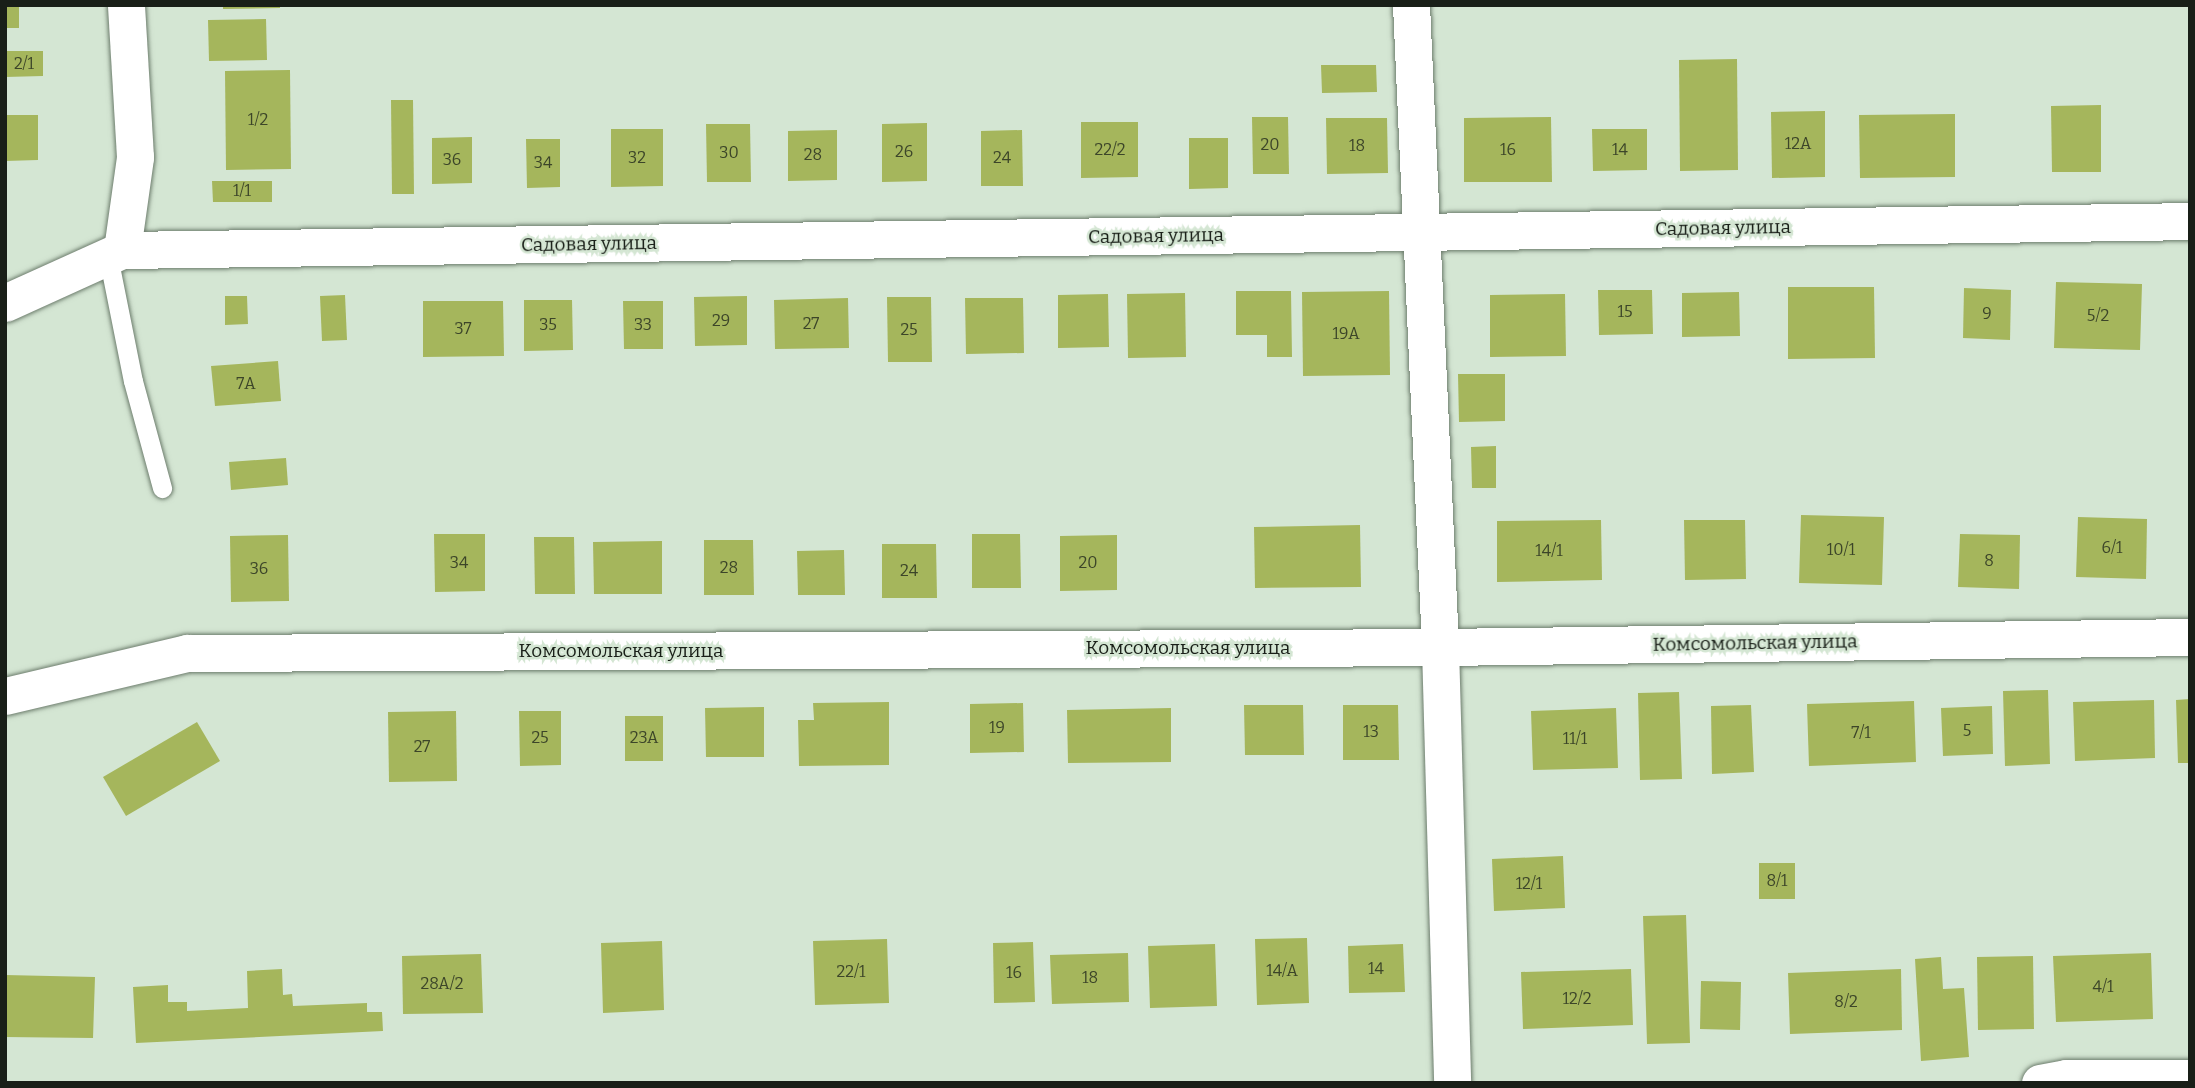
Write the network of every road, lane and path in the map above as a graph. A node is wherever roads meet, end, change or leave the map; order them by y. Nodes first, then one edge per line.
1 (126, 5) edge
2 (1411, 5) edge
3 (2190, 221) edge
4 (1421, 233) junction
5 (115, 253) junction
6 (5, 303) edge
7 (162, 488) dead end
8 (2190, 637) edge
9 (1440, 647) junction
10 (5, 696) edge
11 (2190, 1078) edge
12 (2057, 1081) edge
13 (1452, 1083) edge

1 - 5 street
2 - 4 street
3 - 4 street, Садовая улица
4 - 5 street, Садовая улица
4 - 9 street
5 - 6 street
5 - 7 lane
8 - 9 street, Комсомольская улица
9 - 10 street, Комсомольская улица
9 - 13 street
11 - 12 street

